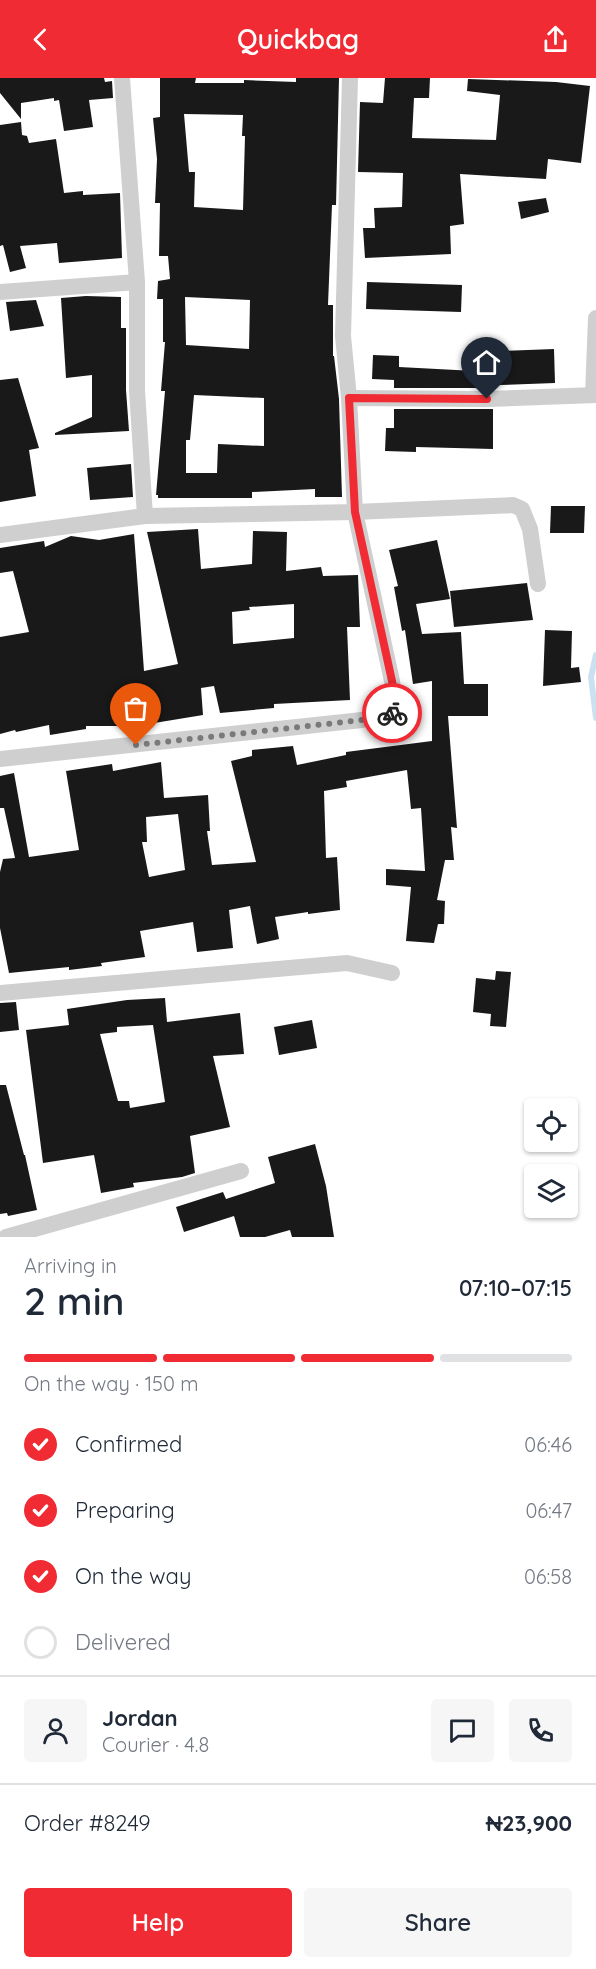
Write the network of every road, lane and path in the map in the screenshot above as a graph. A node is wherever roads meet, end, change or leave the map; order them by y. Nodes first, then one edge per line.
1 (122, 78) edge
2 (350, 78) edge
3 (137, 282) junction
4 (0, 292) edge
5 (596, 318) edge
6 (594, 395) edge
7 (349, 398) junction
8 (355, 512) junction
9 (145, 516) junction
10 (0, 535) edge
11 (538, 584) dead end
12 (0, 759) edge
13 (392, 973) dead end
14 (0, 993) edge
15 (241, 1171) dead end
16 (6, 1237) edge

1 - 3 street
2 - 7 street
3 - 4 street
3 - 9 street
5 - 6 street
6 - 7 street
7 - 8 street
8 - 9 street
8 - 11 street
8 - 12 street
9 - 10 street
13 - 14 street
15 - 16 street

